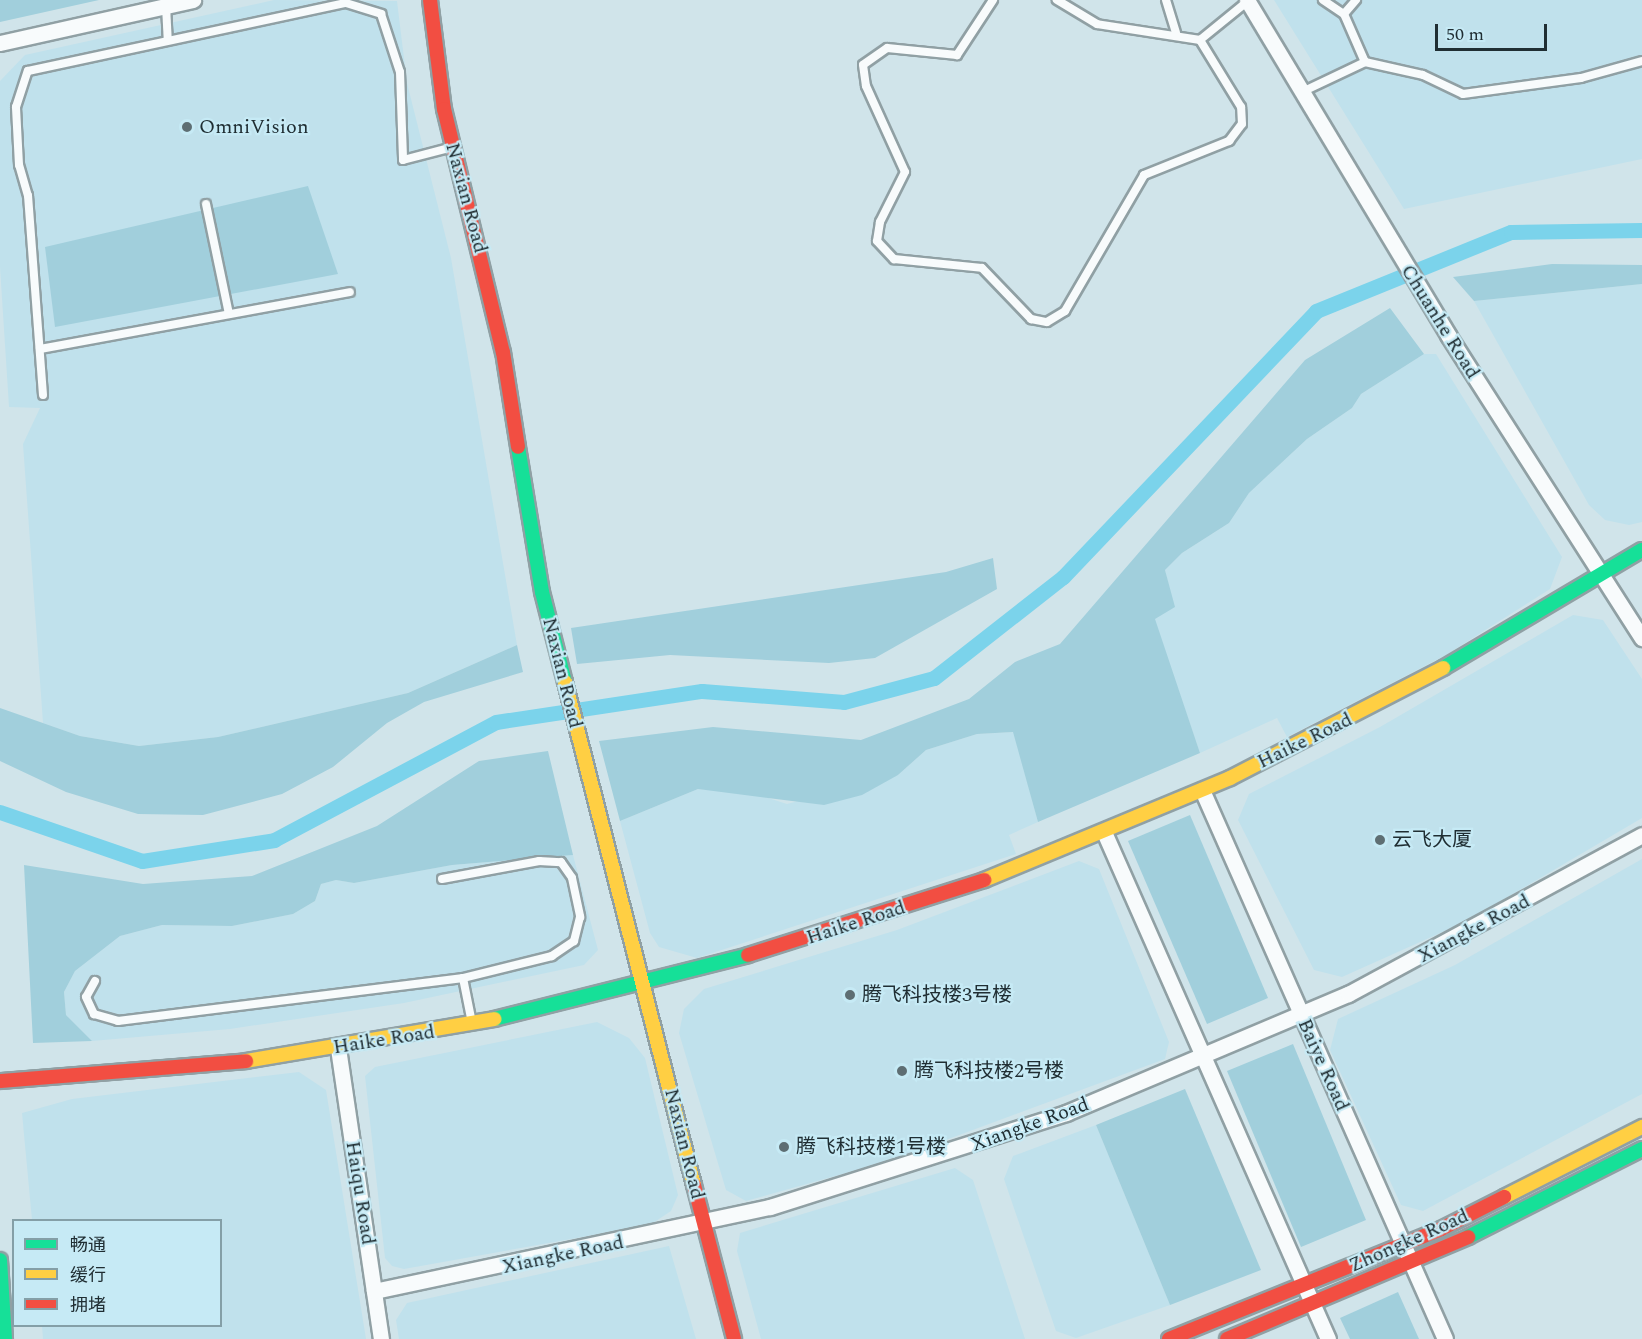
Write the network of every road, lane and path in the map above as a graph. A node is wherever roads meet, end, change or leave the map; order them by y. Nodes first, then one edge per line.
1 (193, 0) edge
2 (430, 0) edge
3 (993, 0) edge
4 (1057, 0) edge
5 (1166, 0) edge
6 (1323, 0) edge
7 (1356, 0) edge
8 (1247, 1) edge
9 (166, 6) junction
10 (1344, 14) junction
11 (1176, 33) junction
12 (168, 39) junction
13 (1200, 40) junction
14 (0, 43) edge
15 (1642, 60) edge
16 (1365, 62) junction
17 (1304, 91) junction
18 (453, 147) junction
19 (206, 204) dead end
20 (350, 292) dead end
21 (229, 314) junction
22 (40, 349) junction
23 (43, 395) dead end
24 (1642, 550) edge
25 (1599, 577) junction
26 (1642, 638) edge
27 (1202, 790) junction
28 (1104, 832) junction
29 (1642, 836) edge
30 (442, 879) dead end
31 (463, 978) junction
32 (95, 981) dead end
33 (643, 984) junction
34 (1301, 1015) junction
35 (472, 1024) junction
36 (338, 1048) junction
37 (1204, 1058) junction
38 (0, 1081) edge
39 (1642, 1126) edge
40 (1642, 1149) edge
41 (705, 1224) junction
42 (1403, 1245) junction
43 (0, 1260) edge
44 (1411, 1263) junction
45 (1305, 1287) junction
46 (374, 1291) junction
47 (1313, 1305) junction
48 (5, 1339) edge
49 (381, 1339) edge
50 (734, 1339) edge
51 (1169, 1339) edge
52 (1227, 1339) edge
53 (1328, 1339) edge
54 (1445, 1339) edge

1 - 9 street
2 - 18 street, Naxian Road
3 - 13 lane
4 - 11 lane
5 - 11 lane
6 - 10 lane
7 - 10 lane
8 - 13 lane
8 - 17 street, Chuanhe Road
9 - 12 lane
9 - 14 street
10 - 16 lane
11 - 13 lane
12 - 18 lane
12 - 22 lane
15 - 16 lane
16 - 17 lane
17 - 25 street, Chuanhe Road
18 - 33 street, Naxian Road
19 - 21 lane
20 - 21 lane
21 - 22 lane
22 - 23 lane
24 - 25 street, Haike Road
25 - 26 street, Chuanhe Road
25 - 27 street, Haike Road
27 - 28 street, Haike Road
27 - 34 street, Baiye Road
28 - 33 street, Haike Road
28 - 37 street
29 - 34 street, Xiangke Road
30 - 31 lane
31 - 32 lane
31 - 35 lane
33 - 35 street, Haike Road
33 - 41 street, Naxian Road
34 - 37 street, Xiangke Road
34 - 42 street, Baiye Road
35 - 36 street, Haike Road
36 - 38 street, Haike Road
36 - 46 street, Haiqu Road
37 - 41 street, Xiangke Road
37 - 45 street
39 - 42 street, Zhongke Road
40 - 44 street, Zhongke Road
41 - 46 street, Xiangke Road
41 - 50 street, Naxian Road
42 - 44 street, Baiye Road
42 - 45 street, Zhongke Road
43 - 48 street
44 - 47 street, Zhongke Road
44 - 54 street, Baiye Road
45 - 47 street
45 - 51 street, Zhongke Road
46 - 49 street, Haiqu Road
47 - 52 street, Zhongke Road
47 - 53 street

